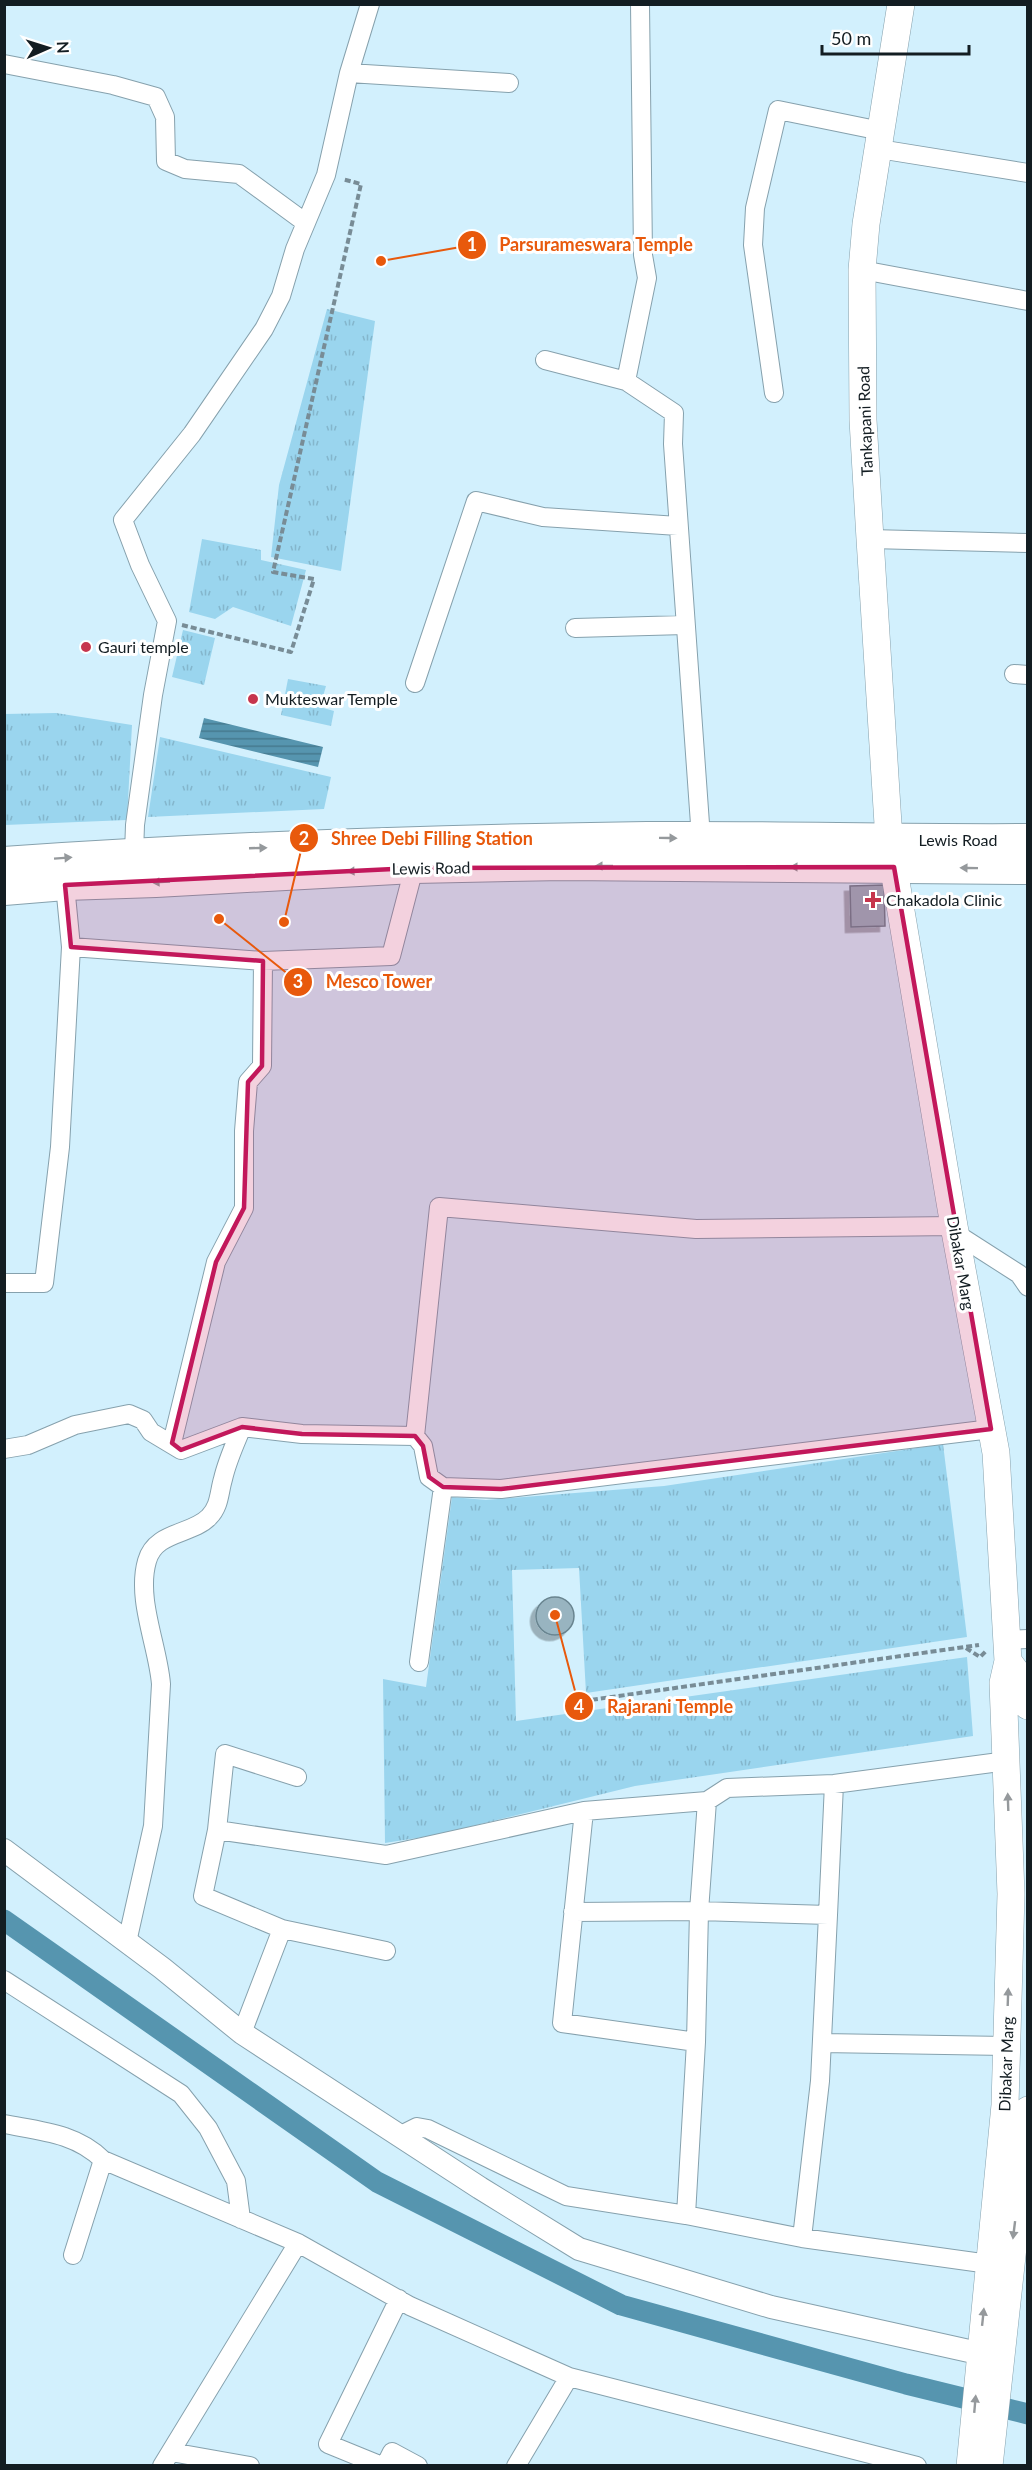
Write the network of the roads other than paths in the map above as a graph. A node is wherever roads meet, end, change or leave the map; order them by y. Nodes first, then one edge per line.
1 (370, 4) edge
2 (640, 4) edge
3 (901, 4) edge
4 (4, 64) edge
5 (349, 73) junction
6 (509, 83) dead end
7 (880, 140) junction
8 (1028, 173) edge
9 (306, 223) junction
10 (862, 270) junction
11 (1028, 301) edge
12 (545, 360) dead end
13 (626, 381) junction
14 (774, 393) dead end
15 (678, 526) junction
16 (870, 539) junction
17 (1028, 543) edge
18 (686, 625) junction
19 (575, 628) dead end
20 (415, 683) dead end
21 (701, 838) junction
22 (1028, 839) edge
23 (134, 853) junction
24 (854, 853) junction
25 (892, 853) junction
26 (4, 862) edge
27 (414, 868) junction
28 (1028, 869) edge
29 (65, 885) junction
30 (4, 890) edge
31 (71, 947) junction
32 (263, 961) junction
33 (955, 1230) junction
34 (4, 1282) edge
35 (1028, 1287) edge
36 (242, 1426) junction
37 (991, 1429) junction
38 (415, 1436) junction
39 (172, 1443) junction
40 (4, 1449) edge
41 (443, 1486) junction
42 (1008, 1646) edge
43 (419, 1662) dead end
44 (1028, 1706) edge
45 (1007, 1761) junction
46 (297, 1777) dead end
47 (834, 1784) junction
48 (707, 1801) junction
49 (584, 1811) junction
50 (217, 1830) junction
51 (4, 1850) edge
52 (699, 1911) junction
53 (573, 1912) junction
54 (828, 1915) junction
55 (282, 1929) junction
56 (127, 1942) junction
57 (387, 1951) dead end
58 (4, 1980) edge
59 (242, 2033) junction
60 (696, 2042) junction
61 (822, 2043) junction
62 (1006, 2046) junction
63 (1028, 2110) edge
64 (4, 2124) edge
65 (399, 2136) junction
66 (102, 2160) junction
67 (686, 2215) junction
68 (241, 2219) junction
69 (802, 2238) junction
70 (298, 2243) junction
71 (73, 2255) dead end
72 (1009, 2265) edge
73 (399, 2300) junction
74 (989, 2366) junction
75 (569, 2377) junction
76 (982, 2432) junction
77 (167, 2459) edge
78 (250, 2466) edge
79 (383, 2466) edge
80 (418, 2466) edge
81 (516, 2466) edge
82 (917, 2466) edge
83 (970, 2466) edge
84 (989, 2466) edge

1 - 5 street
2 - 13 street
3 - 7 main road, Tankapani Road
4 - 9 street
5 - 6 street
5 - 9 street
7 - 8 street
7 - 10 main road, Tankapani Road
7 - 14 street
9 - 23 street
10 - 11 street
10 - 16 main road, Tankapani Road
12 - 13 street
13 - 15 street
15 - 18 street
15 - 20 street
16 - 17 street
16 - 25 main road, Tankapani Road
18 - 19 street
18 - 21 street
23 -> 21 main road, Lewis Road
21 - 24 main road, Lewis Road
22 - 25 main road, Lewis Road
26 -> 23 main road, Lewis Road
24 - 25 main road
24 -> 27 main road, Lewis Road
28 -> 25 main road, Lewis Road
25 - 33 main road, Dibakar Marg
27 -> 29 main road, Lewis Road
27 - 32 street
29 - 30 main road, Lewis Road
29 - 31 street
31 - 32 street
31 - 34 street
32 - 39 street
33 - 35 street
33 - 37 main road, Dibakar Marg
33 - 38 street
36 - 38 street
36 - 39 street
36 - 56 street
37 - 41 street
37 - 42 main road, Dibakar Marg
38 - 41 street
39 - 40 street
41 - 43 street
42 - 44 main road, Dibakar Marg
42 - 45 main road, Dibakar Marg
45 - 47 street
62 -> 45 main road, Dibakar Marg
46 - 50 street
47 - 48 street
47 - 54 street
48 - 49 street
48 - 52 street
49 - 50 street
49 - 53 street
50 - 55 street
51 - 56 street
52 - 53 street
52 - 54 street
52 - 60 street
53 - 60 street
54 - 61 street
55 - 57 street
55 - 59 street
56 - 59 street
58 - 68 street
59 - 65 street
60 - 67 street
61 - 62 street
61 - 69 street
62 - 72 main road, Dibakar Marg
63 -> 72 main road, Dibakar Marg
64 - 66 street
65 - 67 street
65 - 74 street
66 - 68 street
66 - 71 street
67 - 69 street
68 - 70 street
69 - 72 street
70 - 73 street
70 - 77 street
72 - 74 main road, Dibakar Marg
73 - 75 street
73 - 79 street
74 - 76 main road, Dibakar Marg
75 - 81 street
75 - 82 street
76 - 83 main road, Dibakar Marg
76 - 84 main road, Dibakar Marg
77 - 78 street
79 - 80 street

